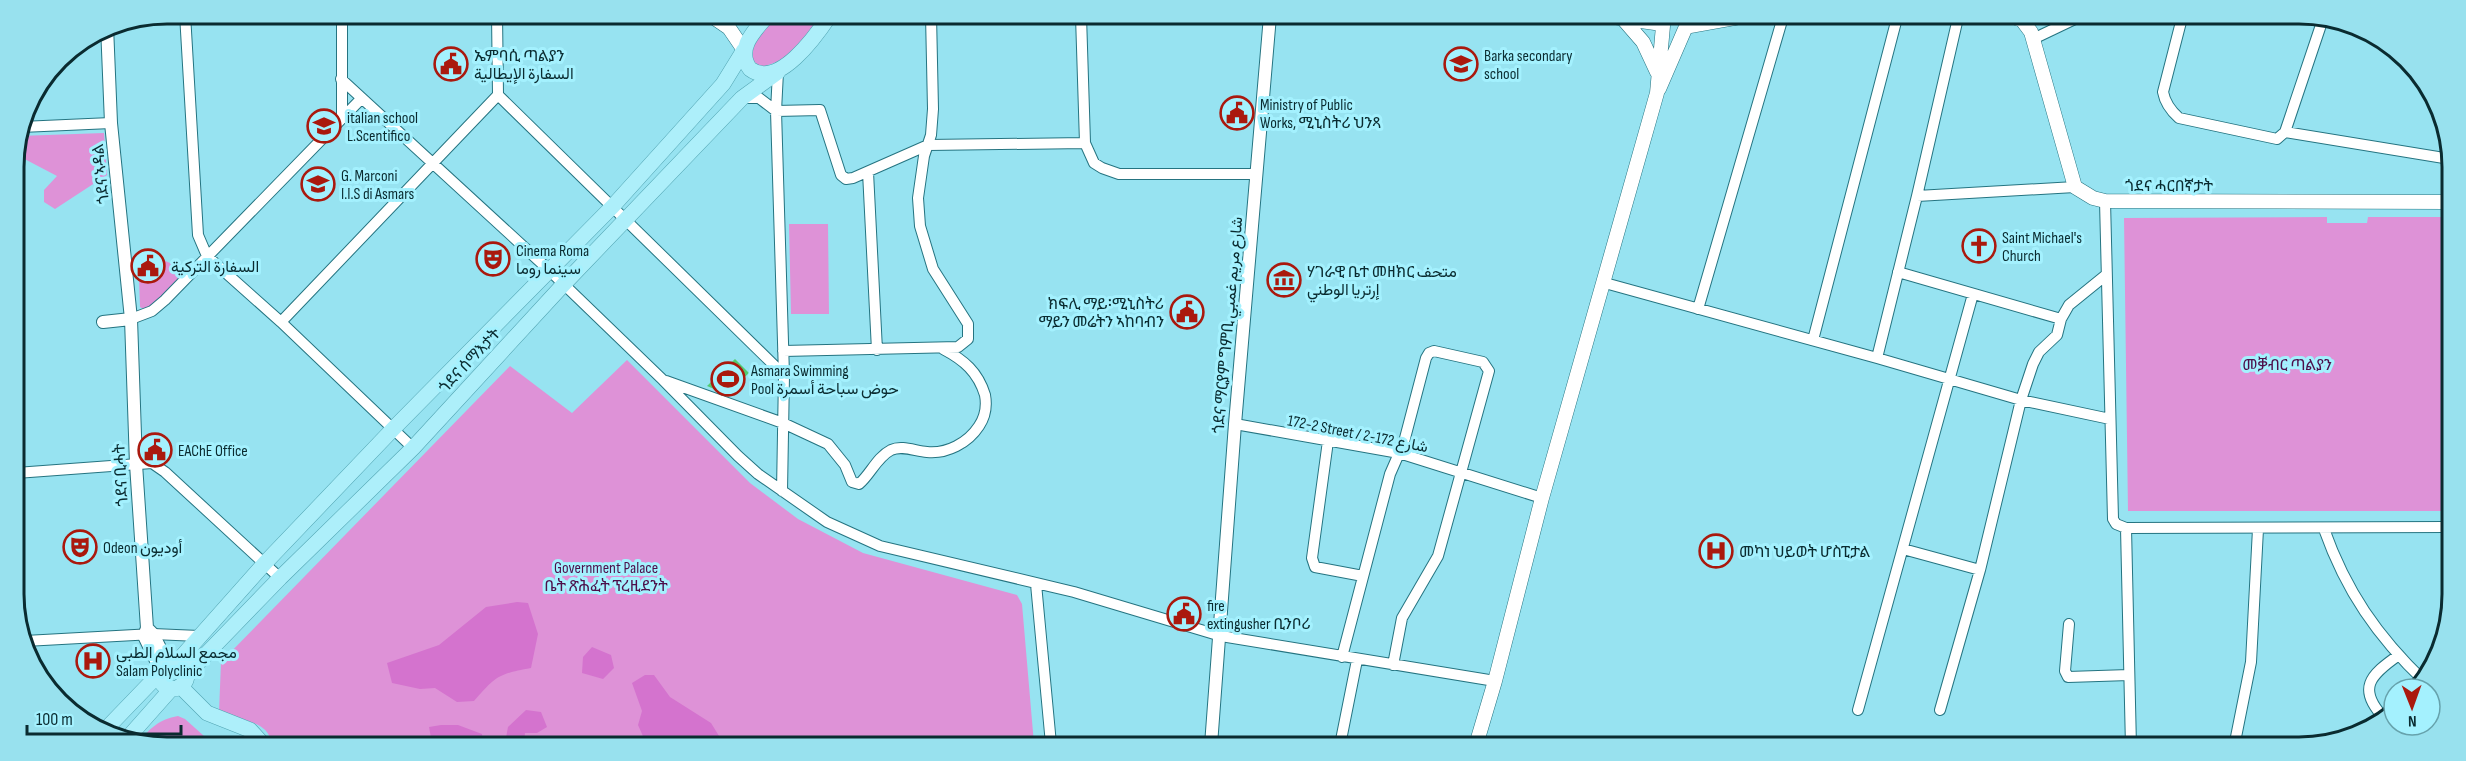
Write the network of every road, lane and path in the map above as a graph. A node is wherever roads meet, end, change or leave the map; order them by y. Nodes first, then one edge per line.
1 (186, 24) edge
2 (342, 24) edge
3 (497, 24) edge
4 (723, 24) edge
5 (760, 24) edge
6 (825, 24) edge
7 (931, 24) edge
8 (1081, 24) edge
9 (1269, 24) edge
10 (1624, 24) edge
11 (1662, 24) edge
12 (1664, 24) edge
13 (1689, 24) edge
14 (1781, 24) edge
15 (1895, 24) edge
16 (1957, 24) edge
17 (2024, 24) edge
18 (2065, 24) edge
19 (2180, 24) edge
20 (2321, 26) edge
21 (107, 37) edge
22 (2034, 39) junction
23 (744, 50) junction
24 (778, 72) junction
25 (1658, 74) junction
26 (341, 79) junction
27 (1657, 93) junction
28 (498, 95) junction
29 (742, 98) junction
30 (361, 99) junction
31 (776, 111) junction
32 (342, 119) junction
33 (111, 123) junction
34 (30, 127) edge
35 (2285, 132) junction
36 (1084, 143) junction
37 (928, 146) junction
38 (2442, 158) edge
39 (433, 162) junction
40 (868, 172) junction
41 (1256, 174) junction
42 (2075, 186) junction
43 (1917, 196) junction
44 (2105, 201) junction
45 (2442, 202) edge
46 (613, 206) junction
47 (626, 220) junction
48 (207, 256) junction
49 (549, 270) junction
50 (1898, 272) junction
51 (2106, 275) junction
52 (1605, 283) junction
53 (564, 285) junction
54 (1973, 294) junction
55 (1698, 309) junction
56 (130, 319) junction
57 (2061, 319) junction
58 (103, 322) dead end
59 (282, 322) junction
60 (1813, 340) junction
61 (941, 348) junction
62 (877, 350) junction
63 (783, 351) junction
64 (1877, 357) junction
65 (784, 375) junction
66 (1951, 378) junction
67 (663, 380) junction
68 (2021, 400) junction
69 (2110, 419) junction
70 (783, 423) junction
71 (1235, 424) junction
72 (393, 429) junction
73 (1328, 441) junction
74 (413, 448) junction
75 (1399, 453) junction
76 (136, 464) junction
77 (24, 472) edge
78 (1463, 472) junction
79 (782, 491) junction
80 (1542, 498) junction
81 (2442, 527) edge
82 (2126, 528) junction
83 (2258, 529) junction
84 (2324, 529) junction
85 (1903, 549) junction
86 (265, 563) junction
87 (1980, 570) junction
88 (1363, 576) junction
89 (280, 578) junction
90 (1036, 584) junction
91 (2069, 624) dead end
92 (148, 633) junction
93 (199, 636) junction
94 (1221, 636) junction
95 (32, 641) edge
96 (2399, 656) junction
97 (1342, 657) junction
98 (1357, 660) junction
99 (1393, 665) junction
100 (166, 667) junction
101 (2128, 675) junction
102 (2418, 675) edge
103 (1495, 681) junction
104 (180, 683) junction
105 (1858, 710) dead end
106 (1940, 710) dead end
107 (2380, 712) edge
108 (110, 725) edge
109 (133, 733) edge
110 (256, 737) edge
111 (1050, 737) edge
112 (1212, 737) edge
113 (1342, 737) edge
114 (1478, 737) edge
115 (2131, 737) edge
116 (2236, 737) edge

1 - 48 street
2 - 26 street
3 - 28 street
4 - 23 main road
5 - 23 main road, ጎደና ሰማእታት
6 - 24 main road, ጎደና ሰማእታት
7 - 37 street
8 - 36 street
9 - 41 street, ጎደና ማርያም ግምቢ شارع مريم غمبي
10 - 25 main road
11 - 25 main road
12 - 13 main road
13 - 27 main road
14 - 55 street
15 - 60 street
16 - 43 street
17 - 22 main road
18 - 22 street
19 - 35 street
20 - 35 street
21 - 33 street, ጎደና ኣዳል
22 - 42 main road
23 - 24 main road
23 - 46 main road, ጎደና ሰማእታት
24 - 29 main road, ጎደና ሰማእታት
24 - 31 street
25 - 27 main road
26 - 30 street
26 - 32 street
27 - 52 main road
28 - 39 street
28 - 46 street
29 - 31 street
29 - 47 main road, ጎደና ሰማእታት
30 - 32 street
30 - 39 street
31 - 40 street
31 - 63 street
32 - 48 street
33 - 34 street
33 - 56 street, ጎደና ኣዳል
35 - 38 street
36 - 37 street
36 - 41 street
37 - 40 street
37 - 61 street
39 - 49 street
39 - 59 street
40 - 62 street
41 - 71 street, ጎደና ማርያም ግምቢ شارع مريم غمبي
42 - 43 street
42 - 44 main road, ጎደና ሓርበኛታት
43 - 50 street
44 - 45 main road, ጎደና ሓርበኛታት
44 - 51 street
46 - 47 street
46 - 49 main road, ጎደና ሰማእታት
47 - 53 main road, ጎደና ሰማእታት
47 - 65 street
48 - 56 street
48 - 59 street
49 - 53 street
49 - 72 main road, ጎደና ሰማእታት
50 - 54 street
50 - 64 street
51 - 57 street
51 - 69 street
52 - 55 street
52 - 80 main road
53 - 67 street
53 - 74 main road, ጎደና ሰማእታት
54 - 57 street
54 - 66 street
55 - 60 street
56 - 58 street
56 - 76 street, ጎደና ቢሓት
57 - 68 street
59 - 72 street
60 - 64 street
61 - 62 street
61 - 70 street
62 - 63 street
63 - 65 street
64 - 66 street
65 - 70 street
66 - 68 street
66 - 85 street
67 - 70 street
67 - 79 street
68 - 69 street
68 - 87 street
69 - 82 street
70 - 79 street
71 - 73 street, 172-2 Street / شارع 172-2
71 - 94 street, ጎደና ማርያም ግምቢ شارع مريم غمبي
72 - 74 street
72 - 86 main road, ጎደና ሰማእታት
73 - 75 street, 172-2 Street / شارع 172-2
73 - 88 street
74 - 89 main road, ጎደና ሰማእታት
75 - 78 street, 172-2 Street / شارع 172-2
75 - 78 street
75 - 88 street
76 - 77 street
76 - 86 street
76 - 92 street, ጎደና ቢሓት
78 - 80 street, 172-2 Street / شارع 172-2
78 - 99 street
79 - 90 street
80 - 103 main road
81 - 84 street
82 - 83 street
82 - 101 street
83 - 84 street
83 - 116 street
84 - 96 street
85 - 87 street
85 - 105 street
86 - 89 street
86 - 93 main road, ጎደና ሰማእታት
87 - 106 street
88 - 97 street
89 - 104 main road, ጎደና ሰማእታት
90 - 94 street
90 - 111 street
91 - 101 street
92 - 93 street
92 - 95 street
92 - 100 street, ጎደና ቢሓት
93 - 100 main road, ጎደና ሰማእታት
94 - 97 street
94 - 112 street, ጎደና ማርያም ግምቢ شارع مريم غمبي
96 - 102 street
96 - 107 street
97 - 98 street
98 - 99 street
98 - 113 street
99 - 103 street
100 - 104 main road
100 - 104 main road
100 - 108 main road, ጎደና ሰማእታት
101 - 115 street
103 - 114 main road
104 - 109 main road, ጎደና ሰማእታት
104 - 110 main road

